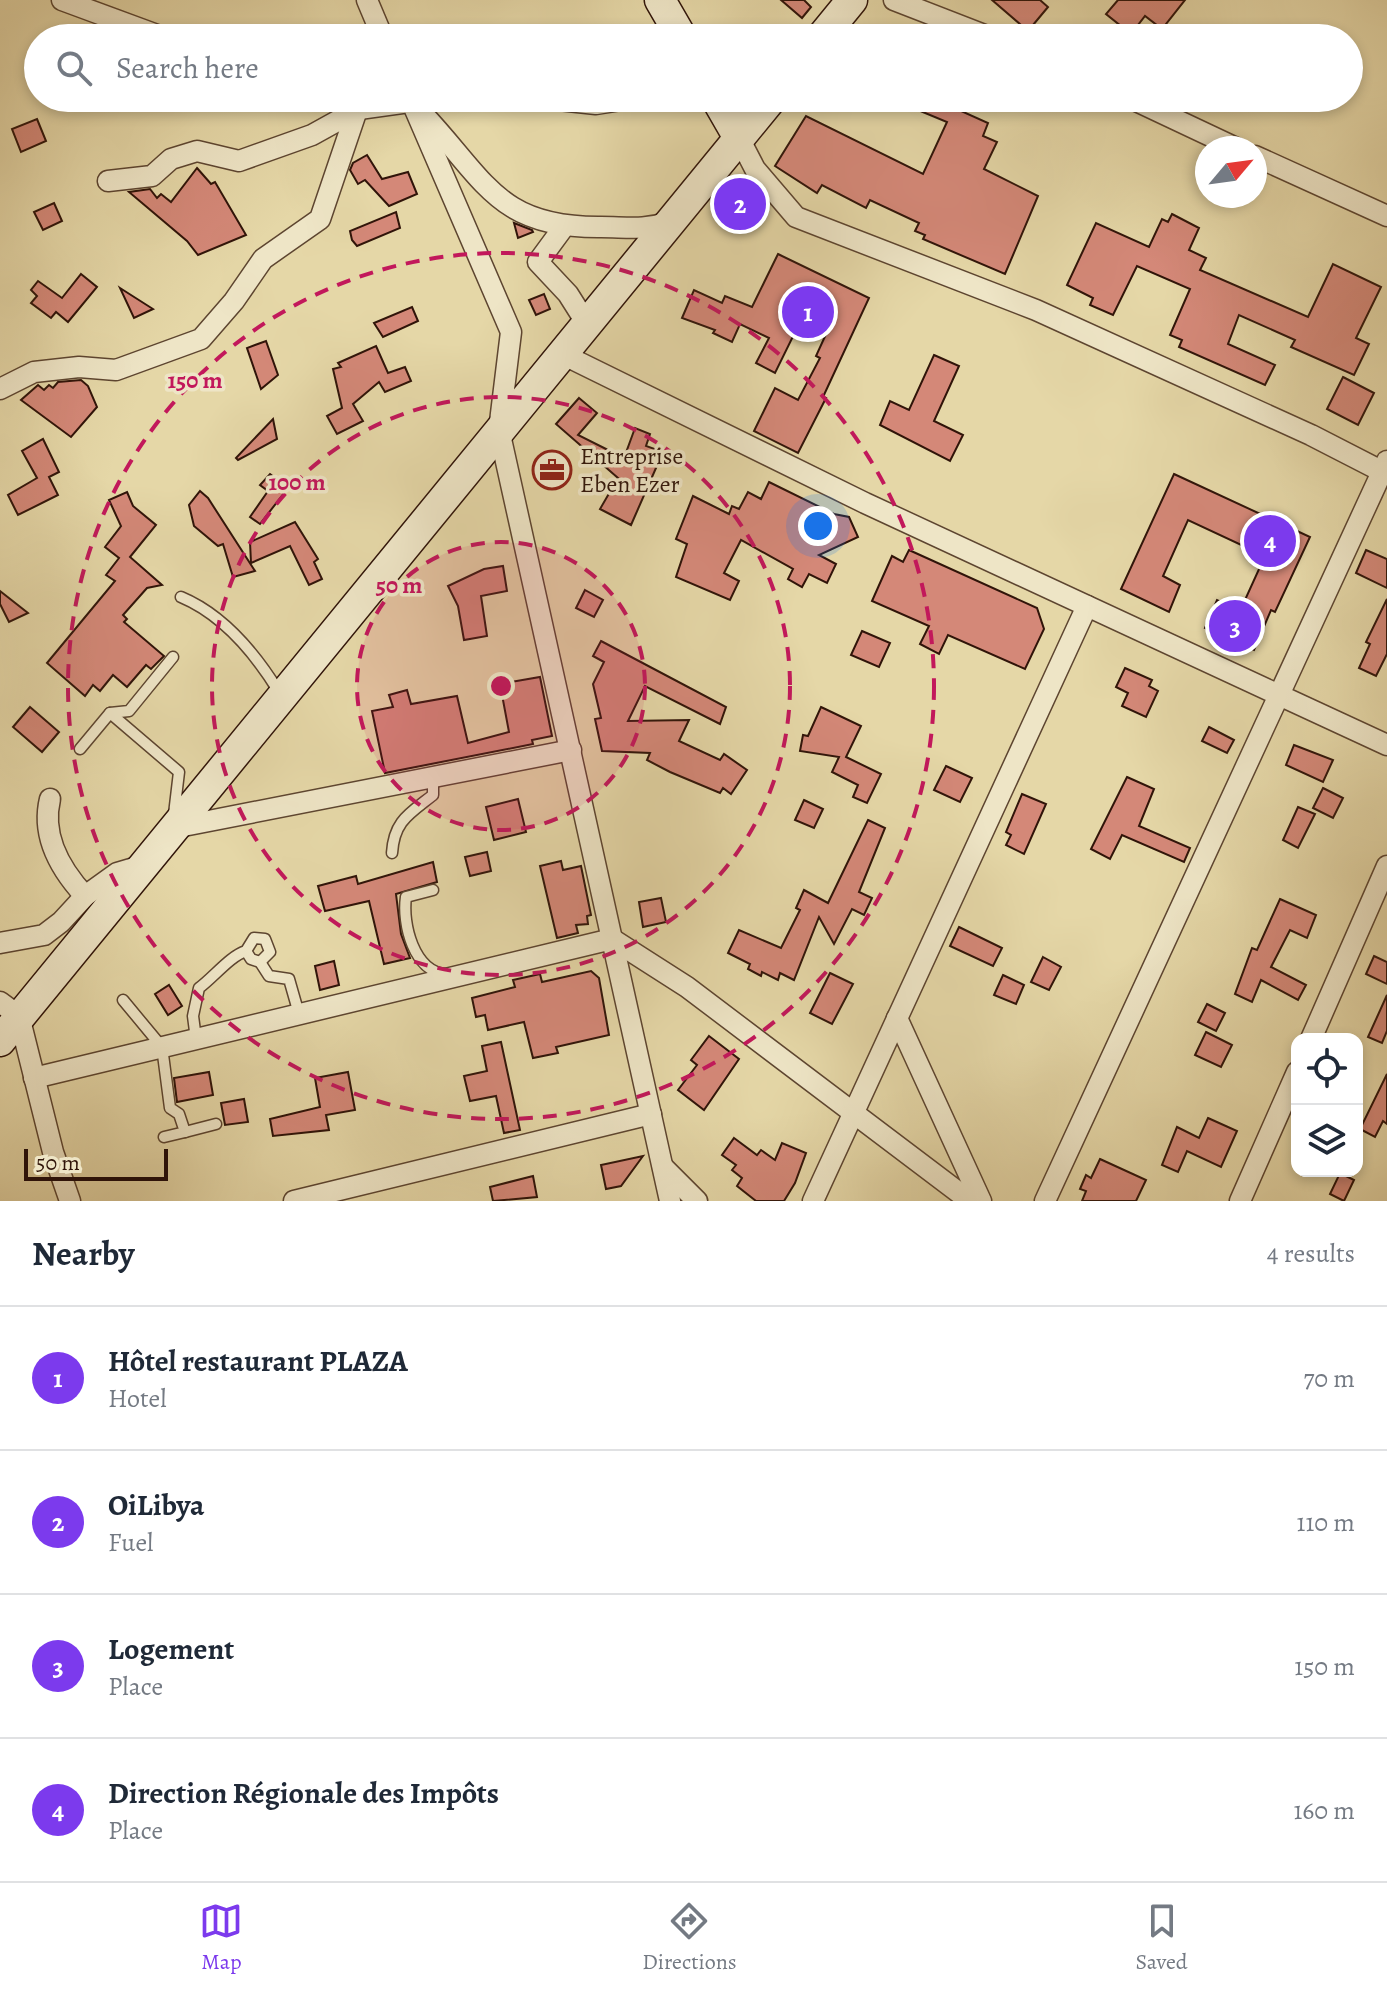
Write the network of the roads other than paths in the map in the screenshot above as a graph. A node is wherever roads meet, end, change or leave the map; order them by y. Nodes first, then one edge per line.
1 (62, 0) edge
2 (660, 0) edge
3 (852, 0) edge
4 (894, 0) edge
5 (127, 24) edge
6 (674, 24) edge
7 (832, 24) edge
8 (956, 24) edge
9 (348, 112) edge
10 (357, 112) edge
11 (416, 112) edge
12 (422, 112) edge
13 (724, 112) edge
14 (760, 112) edge
15 (1160, 112) edge
16 (1211, 136) edge
17 (739, 138) junction
18 (1267, 161) edge
19 (108, 181) dead end
20 (1387, 196) edge
21 (1364, 204) junction
22 (1387, 216) edge
23 (672, 220) junction
24 (563, 228) junction
25 (587, 324) junction
26 (562, 354) junction
27 (0, 389) edge
28 (499, 430) junction
29 (1385, 469) edge
30 (181, 597) dead end
31 (1087, 606) junction
32 (173, 657) dead end
33 (1279, 695) junction
34 (282, 697) junction
35 (110, 713) junction
36 (1387, 745) edge
37 (80, 749) dead end
38 (571, 750) junction
39 (433, 778) junction
40 (50, 799) dead end
41 (173, 828) junction
42 (392, 853) dead end
43 (144, 865) junction
44 (1387, 866) edge
45 (433, 890) dead end
46 (85, 896) junction
47 (612, 939) junction
48 (0, 943) edge
49 (246, 951) junction
50 (260, 962) junction
51 (464, 974) junction
52 (123, 1000) dead end
53 (9, 1009) edge
54 (299, 1014) junction
55 (897, 1018) junction
56 (1314, 1033) edge
57 (196, 1039) junction
58 (0, 1041) edge
59 (162, 1047) junction
60 (34, 1078) junction
61 (1291, 1086) edge
62 (651, 1114) junction
63 (854, 1114) junction
64 (216, 1124) dead end
65 (185, 1132) junction
66 (164, 1137) dead end
67 (662, 1166) junction
68 (70, 1201) edge
69 (294, 1201) edge
70 (670, 1201) edge
71 (697, 1201) edge
72 (813, 1201) edge
73 (970, 1201) edge
74 (981, 1201) edge
75 (1045, 1201) edge
76 (1240, 1201) edge

1 - 5 street
2 - 6 street
3 - 7 street
4 - 8 street
9 - 19 street
10 - 27 street
11 - 28 street
12 - 24 street
13 - 17 street
14 - 17 street
15 - 16 street
17 - 23 street
17 - 29 street
18 - 21 street
20 - 21 street
21 - 22 street
23 - 24 street
23 - 25 street
24 - 25 street
25 - 26 street
26 - 28 street
26 - 31 street
28 - 34 street
28 - 38 street
29 - 33 street
30 - 34 lane
31 - 33 street
31 - 55 street
32 - 35 lane
33 - 36 street
33 - 75 street
34 - 41 street
35 - 37 lane
35 - 41 lane
38 - 39 street
38 - 47 street
39 - 41 street
39 - 42 lane
40 - 46 street
41 - 43 street
43 - 46 street
43 - 53 street
44 - 56 street
45 - 51 lane
46 - 48 street
47 - 51 street
47 - 62 street
47 - 63 street
49 - 50 lane
49 - 50 lane
49 - 57 lane
50 - 54 lane
51 - 54 street
52 - 59 lane
53 - 58 street
53 - 60 street
54 - 57 street
55 - 63 street
55 - 74 street
57 - 59 street
59 - 60 street
59 - 65 lane
60 - 68 street
61 - 76 street
62 - 67 street
62 - 69 street
63 - 72 street
63 - 73 street
64 - 65 lane
65 - 66 lane
67 - 70 street
67 - 71 street

